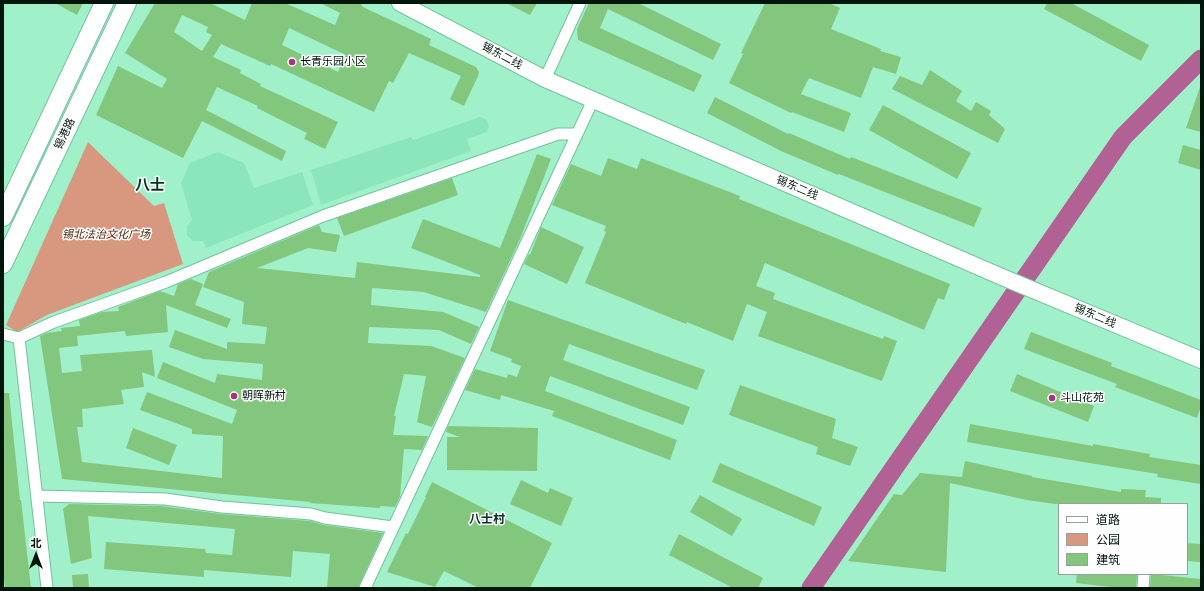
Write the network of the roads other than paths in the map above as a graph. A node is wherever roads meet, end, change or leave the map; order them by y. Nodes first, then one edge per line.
1 (104, 3) edge
2 (127, 3) edge
3 (400, 3) edge
4 (580, 3) edge
5 (545, 79) junction
6 (593, 100) junction
7 (577, 134) junction
8 (3, 217) edge
9 (3, 264) edge
10 (3, 334) edge
11 (19, 338) junction
12 (1201, 360) edge
13 (37, 496) junction
14 (393, 527) junction
15 (1144, 575) edge
16 (47, 588) edge
17 (365, 588) edge
18 (1143, 588) edge

1 - 8 main road, 锡港路
2 - 9 main road, 锡港路
3 - 5 main road, 锡东二线
4 - 5 street
5 - 6 main road, 锡东二线
6 - 7 street
6 - 12 main road, 锡东二线
7 - 11 street
7 - 14 street
10 - 11 street
11 - 13 street
13 - 14 street
13 - 16 street
14 - 17 street
15 - 18 street

